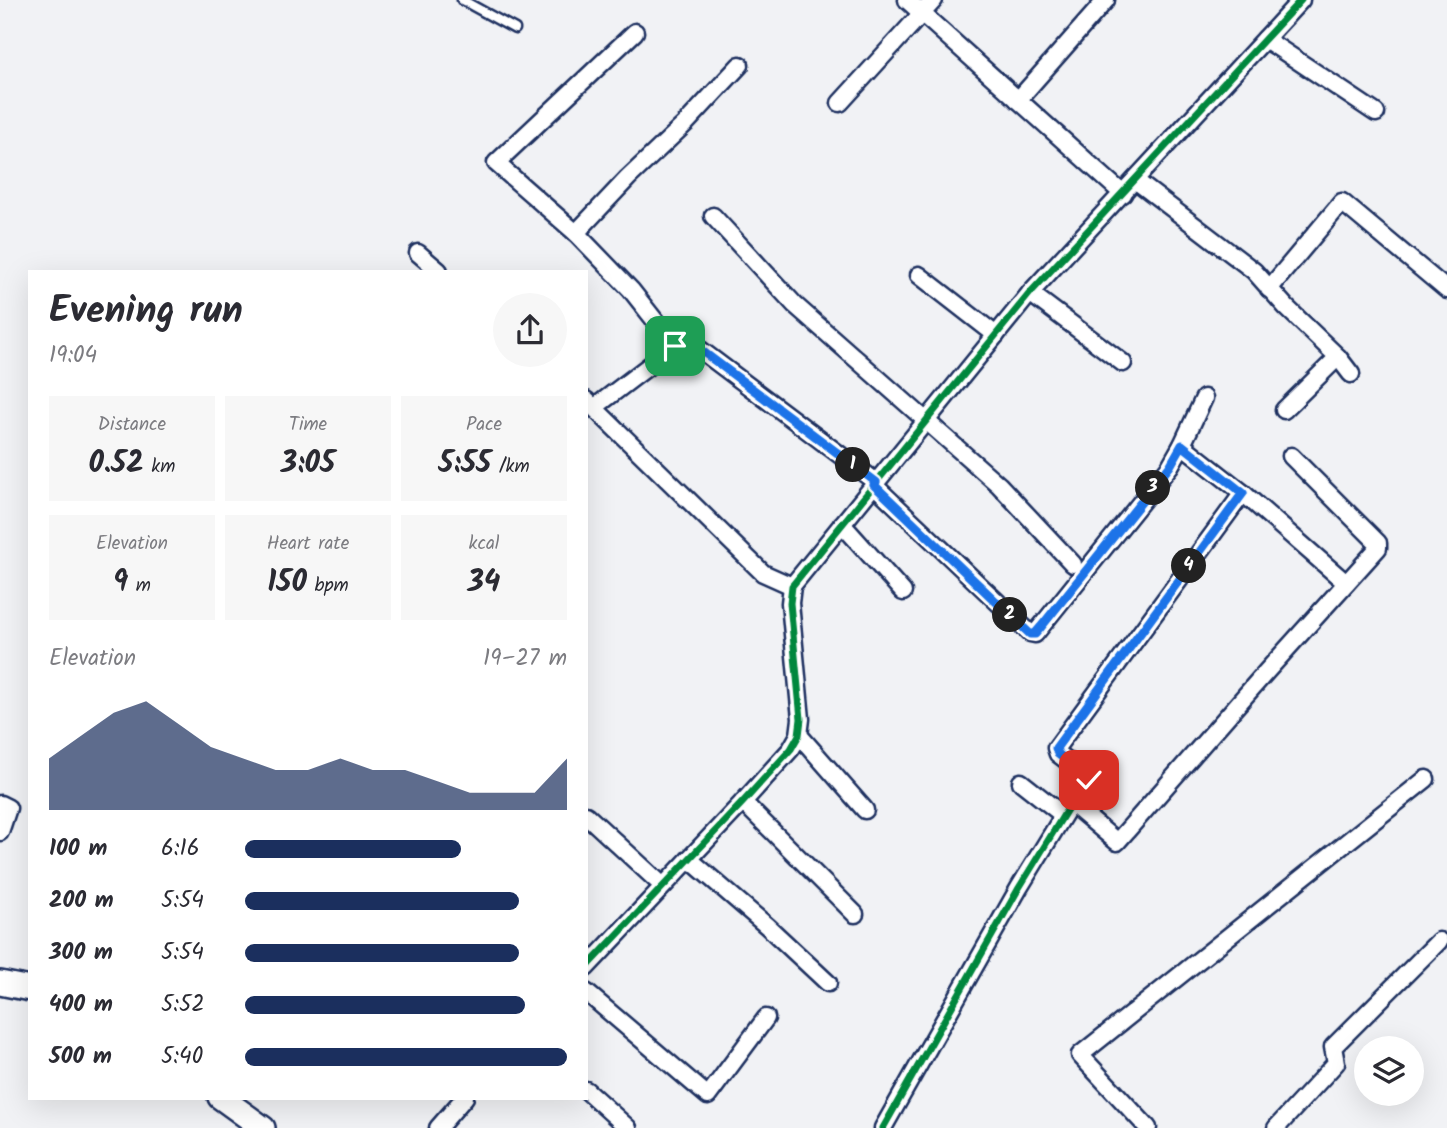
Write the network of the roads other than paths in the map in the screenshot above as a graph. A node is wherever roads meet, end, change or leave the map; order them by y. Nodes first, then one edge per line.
1 (462, 0) edge
2 (907, 0) edge
3 (934, 0) edge
4 (1106, 0) edge
5 (1301, 0) edge
6 (922, 13) junction
7 (516, 29) dead end
8 (635, 32) dead end
9 (1265, 39) junction
10 (740, 65) dead end
11 (1018, 100) junction
12 (840, 103) dead end
13 (1376, 113) dead end
14 (1136, 180) junction
15 (1123, 194) junction
16 (713, 216) dead end
17 (576, 233) junction
18 (418, 253) dead end
19 (438, 270) edge
20 (919, 275) dead end
21 (1269, 289) junction
22 (1447, 290) edge
23 (1030, 293) junction
24 (996, 335) junction
25 (675, 346) junction
26 (1338, 357) junction
27 (1123, 363) dead end
28 (1351, 374) dead end
29 (1204, 398) dead end
30 (590, 403) edge
31 (1284, 410) dead end
32 (926, 421) junction
33 (1182, 445) junction
34 (1291, 456) dead end
35 (875, 484) junction
36 (1243, 493) junction
37 (842, 524) junction
38 (1073, 564) dead end
39 (1346, 583) junction
40 (792, 586) junction
41 (903, 592) dead end
42 (799, 735) junction
43 (1426, 779) dead end
44 (1021, 782) dead end
45 (743, 802) junction
46 (0, 804) edge
47 (1067, 809) junction
48 (865, 810) dead end
49 (588, 817) edge
50 (0, 832) edge
51 (689, 859) junction
52 (663, 886) junction
53 (855, 914) dead end
54 (1439, 941) dead end
55 (588, 944) edge
56 (599, 954) junction
57 (588, 966) edge
58 (0, 983) edge
59 (828, 984) dead end
60 (28, 989) edge
61 (588, 994) edge
62 (766, 1018) dead end
63 (588, 1092) edge
64 (224, 1100) edge
65 (463, 1100) edge
66 (263, 1128) edge
67 (438, 1128) edge
68 (628, 1128) edge
69 (883, 1128) edge
70 (1148, 1128) edge
71 (1276, 1128) edge

1 - 7 lane
2 - 6 street
3 - 6 street
4 - 11 street
5 - 9 street
6 - 11 street
6 - 12 street
8 - 17 street
9 - 13 street
9 - 14 street
10 - 17 street
11 - 15 street
14 - 15 street
14 - 21 street
15 - 23 street
16 - 32 street
17 - 25 street
18 - 19 street
20 - 24 street
21 - 22 street
21 - 26 street
23 - 24 street
23 - 27 street
24 - 32 street
25 - 30 street
25 - 35 street
26 - 28 street
26 - 31 street
29 - 33 street
30 - 40 street
32 - 35 street
32 - 38 street
33 - 35 street
33 - 36 street
34 - 39 street
35 - 37 street
36 - 39 street
36 - 47 street
37 - 40 street
37 - 41 street
39 - 47 street
40 - 42 street
42 - 45 street
42 - 48 street
43 - 70 street
44 - 47 street
45 - 51 street
45 - 53 street
46 - 50 street
47 - 69 street
49 - 52 street
51 - 52 street
51 - 59 street
52 - 56 street
54 - 71 street
55 - 56 street
56 - 57 street
58 - 60 street
61 - 62 street
63 - 68 street
64 - 66 street
65 - 67 street

